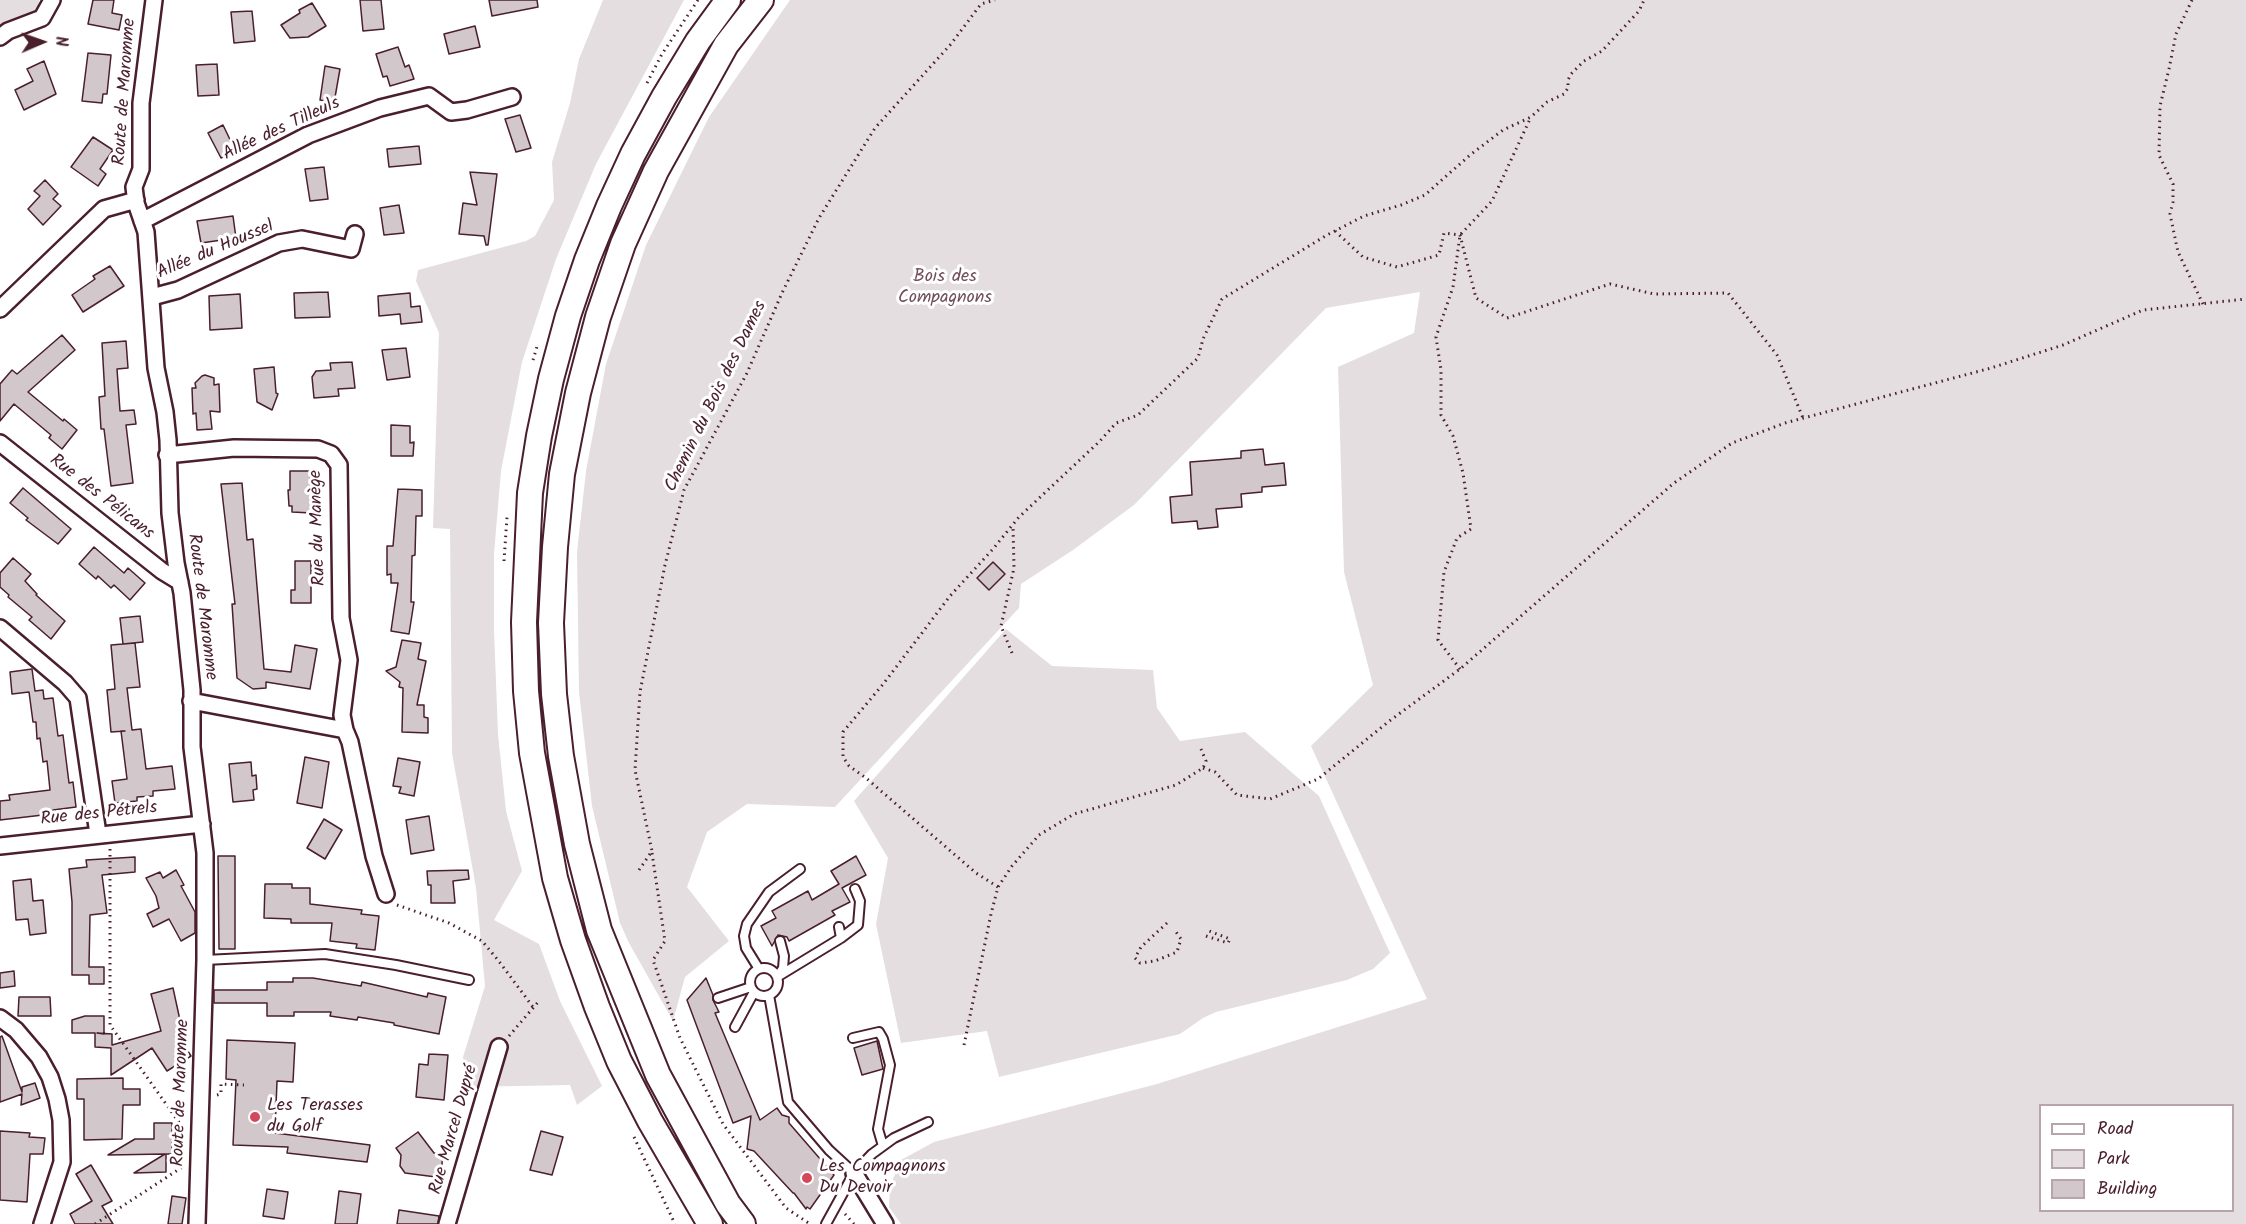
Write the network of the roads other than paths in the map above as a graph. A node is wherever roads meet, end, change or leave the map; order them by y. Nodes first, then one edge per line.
1 (52, 0) edge
2 (154, 0) edge
3 (728, 0) edge
4 (761, 0) edge
5 (0, 37) edge
6 (512, 97) dead end
7 (136, 200) junction
8 (142, 221) junction
9 (355, 234) dead end
10 (152, 297) junction
11 (0, 309) edge
12 (0, 443) edge
13 (167, 455) junction
14 (180, 582) junction
15 (0, 628) edge
16 (191, 701) junction
17 (345, 730) junction
18 (202, 824) junction
19 (104, 833) junction
20 (0, 846) edge
21 (800, 869) dead end
22 (855, 889) dead end
23 (386, 894) road end
24 (840, 927) dead end
25 (841, 938) junction
26 (780, 941) dead end
27 (205, 960) junction
28 (759, 969) junction
29 (777, 977) junction
30 (469, 980) dead end
31 (752, 989) junction
32 (769, 995) junction
33 (718, 998) dead end
34 (0, 1018) edge
35 (735, 1027) dead end
36 (853, 1038) dead end
37 (499, 1047) road end
38 (928, 1122) dead end
39 (884, 1146) junction
40 (854, 1173) junction
41 (42, 1224) edge
42 (197, 1224) edge
43 (447, 1224) edge
44 (710, 1224) edge
45 (743, 1224) edge
46 (826, 1224) edge
47 (885, 1224) edge

1 - 5 street
2 - 7 street, Route de Maromme
3 - 44 highway
4 - 45 highway
6 - 8 street, Allée des Tilleuls
7 - 8 street, Route de Maromme
7 - 11 street
8 - 10 street, Route de Maromme
9 - 10 street, Allée du Houssel
10 - 13 street, Route de Maromme
12 - 14 street, Rue des Pélicans
13 - 14 street, Route de Maromme
13 - 17 street, Rue du Manège
14 - 16 street, Route de Maromme
15 - 19 street
16 - 17 street
16 - 18 street, Route de Maromme
17 - 23 street, Rue du Manège
18 - 19 street, Rue des Pétrels
18 - 27 street, Route de Maromme
19 - 20 street, Rue des Pétrels
21 - 28 lane
22 - 25 lane
24 - 25 lane
25 - 29 lane
26 - 29 lane
27 - 30 lane
27 - 42 street, Route de Maromme
28 - 29 lane
28 - 31 lane
29 - 32 lane
31 - 32 lane
31 - 33 lane
31 - 35 lane
32 - 40 lane
34 - 41 street
36 - 39 lane
37 - 43 street, Rue Marcel Dupré
38 - 39 lane
39 - 40 lane
40 - 46 lane
40 - 47 street

